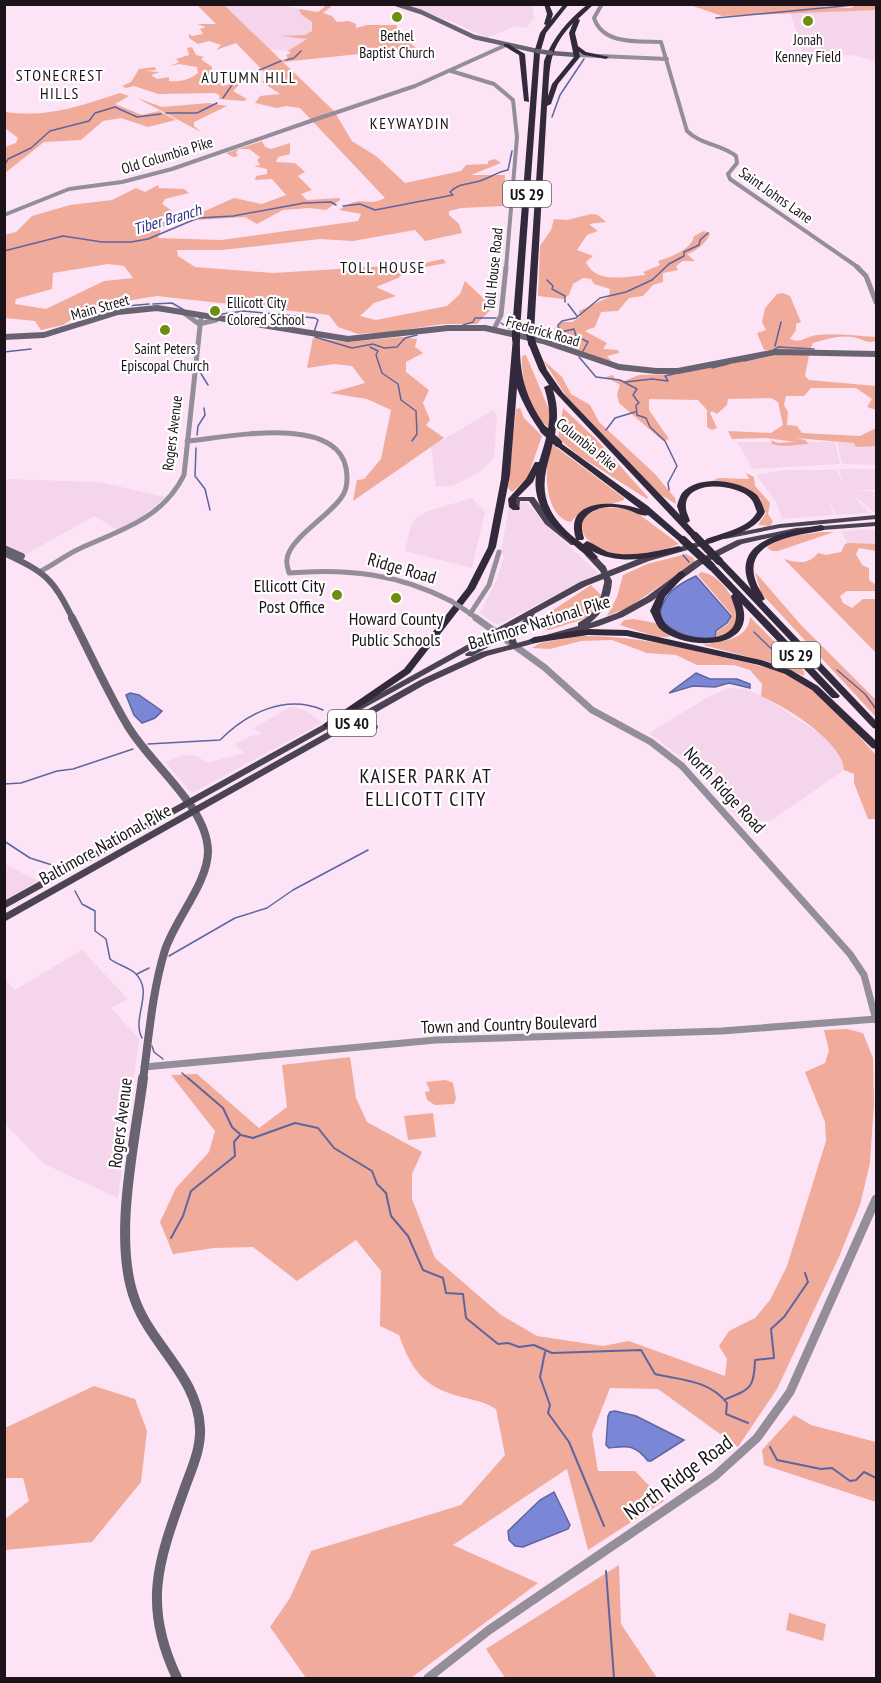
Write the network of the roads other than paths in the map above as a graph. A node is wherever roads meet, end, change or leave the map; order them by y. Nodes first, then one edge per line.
1 (396, 4) edge
2 (546, 4) edge
3 (568, 4) edge
4 (602, 4) edge
5 (592, 5) edge
6 (543, 33) junction
7 (506, 45) junction
8 (575, 47) junction
9 (529, 50) junction
10 (554, 51) junction
11 (577, 55) junction
12 (523, 57) junction
13 (606, 57) junction
14 (667, 61) junction
15 (451, 71) junction
16 (542, 131) junction
17 (530, 153) junction
18 (4, 215) edge
19 (876, 302) edge
20 (182, 312) junction
21 (201, 317) junction
22 (216, 320) junction
23 (199, 324) junction
24 (494, 329) junction
25 (4, 337) edge
26 (876, 354) edge
27 (537, 359) junction
28 (515, 364) junction
29 (187, 441) junction
30 (553, 442) junction
31 (506, 475) junction
32 (539, 483) junction
33 (516, 508) joint
34 (876, 520) edge
35 (821, 528) junction
36 (695, 537) junction
37 (580, 538) junction
38 (680, 541) junction
39 (709, 541) junction
40 (4, 548) edge
41 (499, 552) joint
42 (4, 554) edge
43 (594, 557) junction
44 (715, 566) junction
45 (43, 569) junction
46 (682, 574) junction
47 (566, 593) junction
48 (468, 612) junction
49 (772, 617) junction
50 (496, 632) junction
51 (565, 632) junction
52 (534, 640) junction
53 (514, 645) junction
54 (423, 682) junction
55 (371, 712) junction
56 (328, 725) junction
57 (876, 726) edge
58 (338, 731) junction
59 (876, 740) edge
60 (876, 746) edge
61 (189, 802) junction
62 (196, 812) junction
63 (4, 906) edge
64 (4, 919) edge
65 (876, 1020) edge
66 (144, 1067) junction
67 (876, 1199) edge
68 (177, 1678) edge
69 (428, 1678) edge

1 - 7 main road
2 - 6 highway
3 - 6 highway, Columbia Pike / US 29
3 - 10 highway
4 - 14 street
5 - 8 highway
5 - 10 highway, Columbia Pike / US 29
6 - 17 highway, Columbia Pike / US 29
7 - 9 main road
7 - 12 highway
7 - 15 street, Old Columbia Pike
8 - 11 highway
8 - 13 highway
9 - 10 main road, bridge
9 - 12 highway
10 - 11 main road
10 - 16 highway, Columbia Pike / US 29
11 - 13 street
11 - 16 highway
12 - 17 highway
13 - 14 street
14 - 19 street, Saint Johns Lane
15 - 18 street, Old Columbia Pike
15 - 24 street, Toll House Road
16 - 27 highway, Columbia Pike / US 29, bridge
17 - 28 highway, Columbia Pike / US 29, bridge
20 - 21 main road, Main Street
20 - 23 street
20 - 25 main road, Main Street
21 - 22 main road, Frederick Road
21 - 23 street, Rogers Avenue
22 - 23 street
22 - 24 main road, Frederick Road
23 - 29 street, Rogers Avenue
24 - 26 main road, Frederick Road
27 - 30 highway
27 - 36 highway, Columbia Pike / US 29
28 - 30 highway, Columbia Pike / US 29, bridge
28 - 31 highway
29 - 45 street, Rogers Avenue
29 - 48 street, Ridge Road, bridge
30 - 32 highway
30 - 33 highway
30 - 38 highway, Columbia Pike / US 29
31 - 41 highway
31 - 56 highway
32 - 37 highway
32 - 43 highway
33 - 43 main road
34 - 35 main road, Baltimore National Pike / US 40
34 - 39 main road, Baltimore National Pike / US 40
35 - 46 main road, Baltimore National Pike / US 40
35 - 49 highway
36 - 39 highway
36 - 44 highway, Columbia Pike / US 29, bridge
37 - 38 highway
37 - 38 highway
38 - 39 main road, Baltimore National Pike / US 40
38 - 44 highway, Columbia Pike / US 29, bridge
38 - 47 main road, Baltimore National Pike / US 40
40 - 45 main road
41 - 48 street
42 - 45 main road
43 - 51 main road, bridge
44 - 46 highway
44 - 49 highway, Columbia Pike / US 29
44 - 59 highway, Columbia Pike / US 29
45 - 61 main road, Rogers Avenue
46 - 51 main road, Baltimore National Pike / US 40
47 - 50 main road, Baltimore National Pike / US 40
47 - 53 main road
48 - 50 street, Ridge Road
49 - 57 highway, Columbia Pike / US 29
50 - 53 street, North Ridge Road
50 - 54 main road
50 - 56 main road, Baltimore National Pike / US 40
51 - 52 main road, Baltimore National Pike / US 40
52 - 53 main road, Baltimore National Pike / US 40
52 - 60 highway
53 - 54 main road, Baltimore National Pike / US 40
53 - 65 street, North Ridge Road
54 - 55 main road, Baltimore National Pike / US 40
55 - 58 main road, Baltimore National Pike / US 40
55 - 58 main road
56 - 61 main road, Baltimore National Pike / US 40
58 - 62 main road, Baltimore National Pike / US 40
61 - 62 main road, Rogers Avenue
61 - 63 main road, Baltimore National Pike / US 40
62 - 64 main road, Baltimore National Pike / US 40
62 - 66 main road, Rogers Avenue
65 - 66 street, Town and Country Boulevard
66 - 68 main road, Rogers Avenue
67 - 69 street, North Ridge Road

